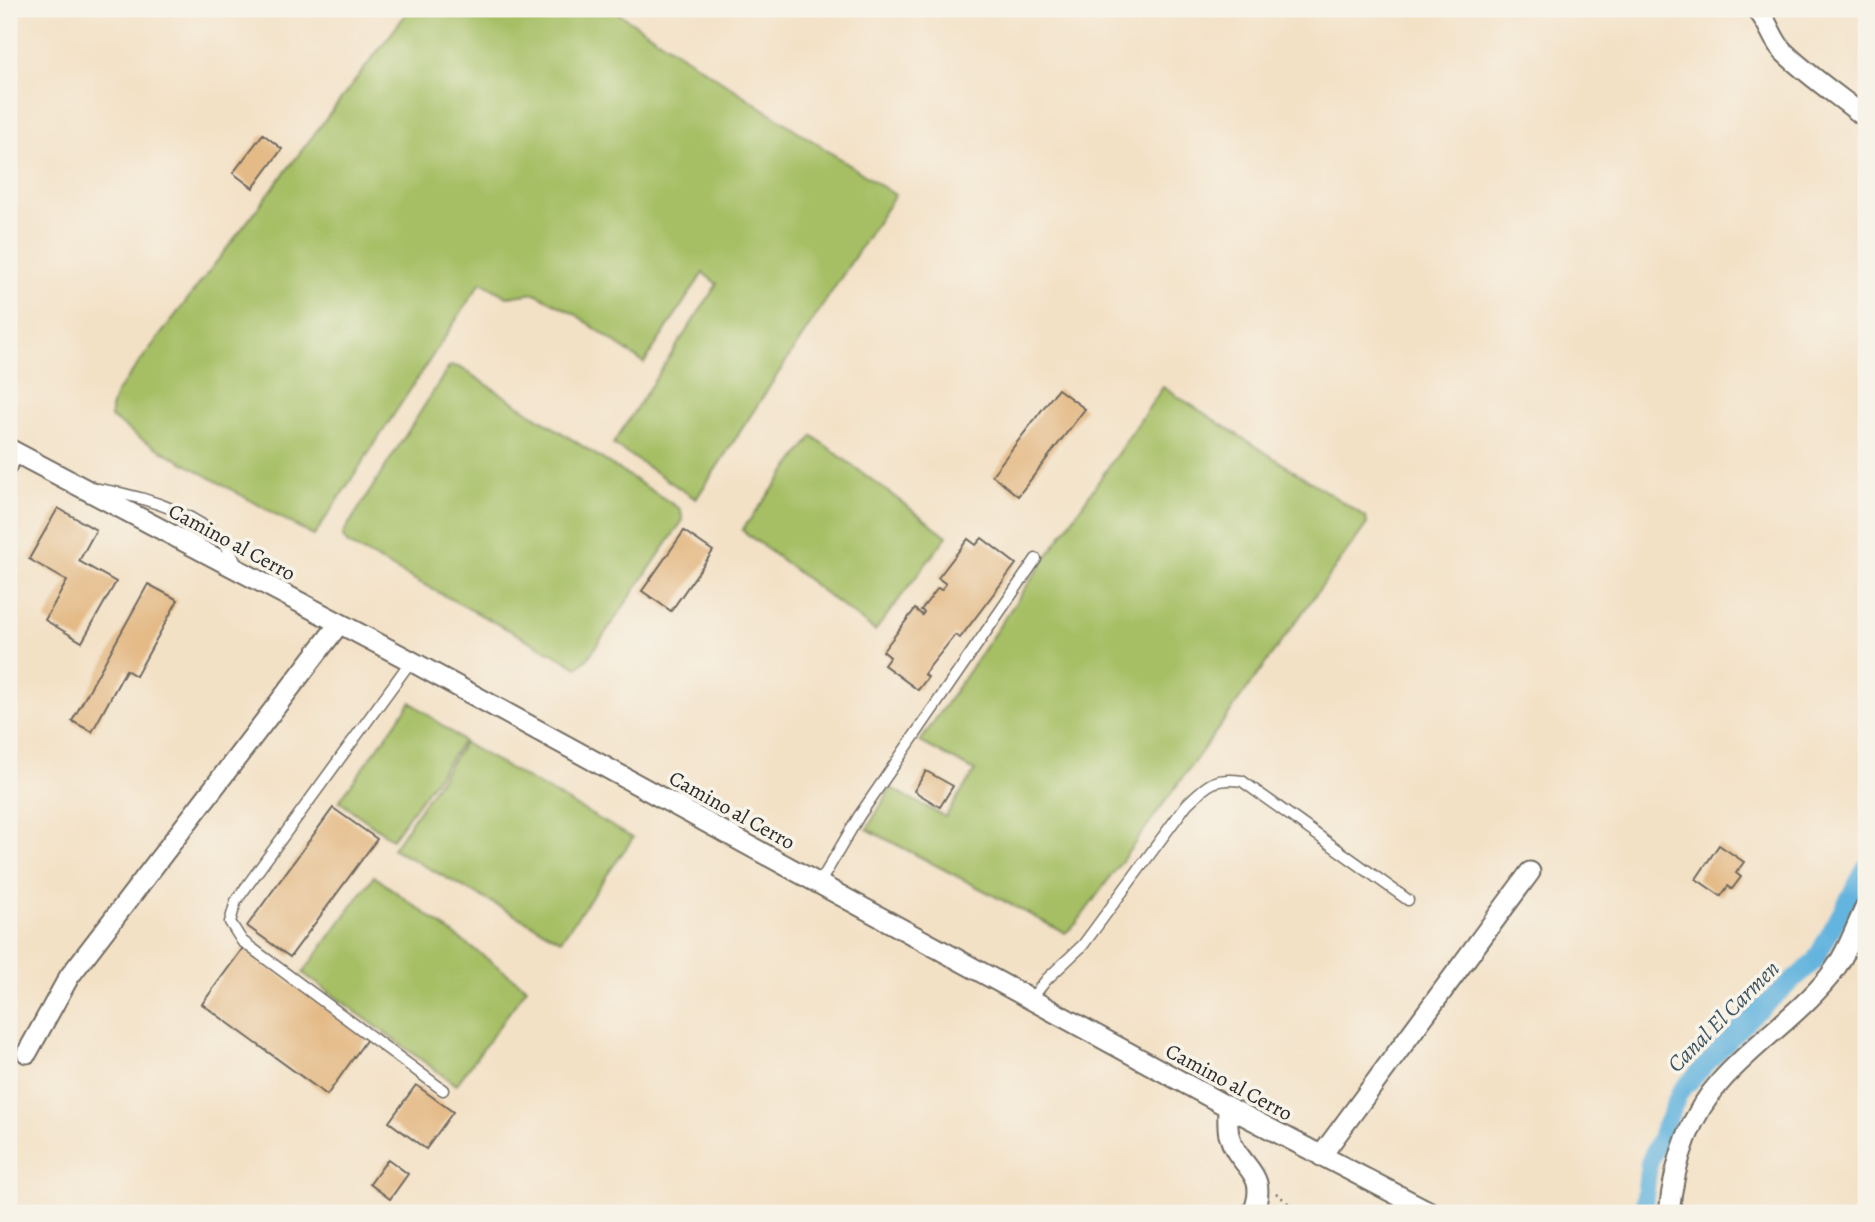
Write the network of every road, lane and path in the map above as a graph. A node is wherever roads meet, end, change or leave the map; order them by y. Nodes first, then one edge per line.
1 (1756, 9) edge
2 (1866, 118) edge
3 (14, 451) edge
4 (9, 471) edge
5 (1036, 559) dead end
6 (339, 624) junction
7 (411, 661) junction
8 (1530, 873) dead end
9 (819, 885) junction
10 (1408, 900) dead end
11 (1866, 906) edge
12 (1031, 999) junction
13 (27, 1053) dead end
14 (443, 1090) dead end
15 (1228, 1107) junction
16 (1321, 1156) junction
17 (1259, 1185) junction
18 (1253, 1213) edge
19 (1300, 1213) edge
20 (1432, 1213) edge
21 (1669, 1213) edge

1 - 2 street
3 - 4 lane
3 - 6 street, Camino al Cerro
5 - 9 lane
6 - 7 street, Camino al Cerro
6 - 13 street
7 - 9 street, Camino al Cerro
7 - 14 lane
8 - 16 street
9 - 12 street, Camino al Cerro
10 - 12 lane
11 - 21 street
12 - 15 street, Camino al Cerro
15 - 16 street, Camino al Cerro
15 - 17 street
16 - 20 street, Camino al Cerro
17 - 18 street
17 - 19 path

